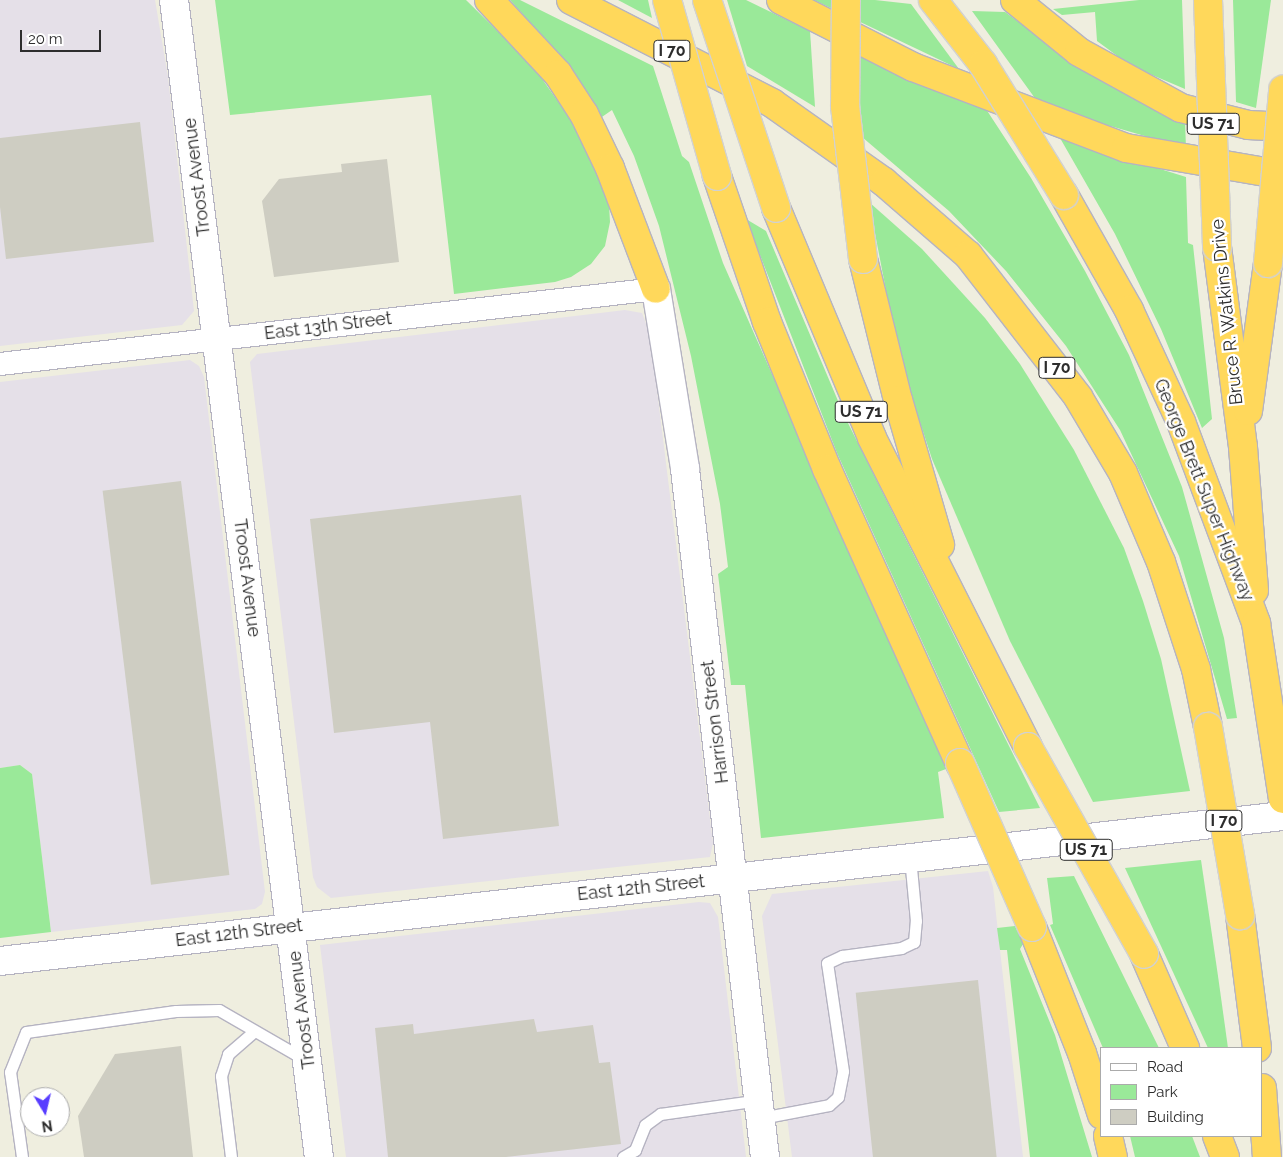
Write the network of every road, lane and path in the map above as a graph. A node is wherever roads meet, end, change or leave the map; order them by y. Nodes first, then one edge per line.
1 (174, 0) edge
2 (488, 0) edge
3 (571, 0) edge
4 (667, 0) edge
5 (707, 0) edge
6 (781, 0) edge
7 (846, 0) edge
8 (933, 0) edge
9 (1015, 0) edge
10 (1208, 0) edge
11 (1283, 90) edge
12 (1283, 127) edge
13 (1283, 175) edge
14 (656, 288) junction
15 (216, 340) junction
16 (0, 364) edge
17 (1243, 447) junction
18 (959, 609) junction
19 (1256, 623) junction
20 (1283, 800) edge
21 (1283, 816) edge
22 (910, 857) junction
23 (733, 878) junction
24 (292, 927) junction
25 (0, 961) edge
26 (253, 1032) junction
27 (1185, 1047) edge
28 (1257, 1047) edge
29 (308, 1060) junction
30 (1263, 1105) edge
31 (760, 1109) junction
32 (1100, 1109) edge
33 (1108, 1137) edge
34 (1217, 1137) edge
35 (22, 1157) edge
36 (231, 1157) edge
37 (319, 1157) edge
38 (623, 1157) edge
39 (765, 1157) edge
40 (1113, 1157) edge
41 (1225, 1157) edge
42 (1266, 1157) edge

1 - 15 street, Troost Avenue
2 - 14 highway
3 - 28 highway, I 70, bridge
4 - 32 highway, bridge
5 - 18 highway, US 71, bridge
6 - 13 highway
7 - 18 highway, bridge
8 - 19 highway, George Brett Super Highway, bridge
9 - 12 highway
10 - 17 highway, Bruce R. Watkins Drive / US 71, bridge
11 - 17 highway, bridge
14 - 15 street, East 13th Street
14 - 23 street, Harrison Street
15 - 16 street, East 13th Street
15 - 24 street, Troost Avenue
17 - 19 highway, Bruce R. Watkins Drive / US 71
18 - 27 highway, US 71, bridge
19 - 20 highway, George Brett Super Highway
21 - 22 street, East 12th Street
22 - 23 street, East 12th Street
22 - 31 lane
23 - 24 street, East 12th Street
23 - 31 street, Harrison Street
24 - 25 street, East 12th Street
24 - 29 street, Troost Avenue
26 - 29 lane
26 - 35 lane
26 - 36 lane
29 - 37 street, Troost Avenue
30 - 42 highway
31 - 38 lane
31 - 39 street, Harrison Street
33 - 40 highway
34 - 41 highway

